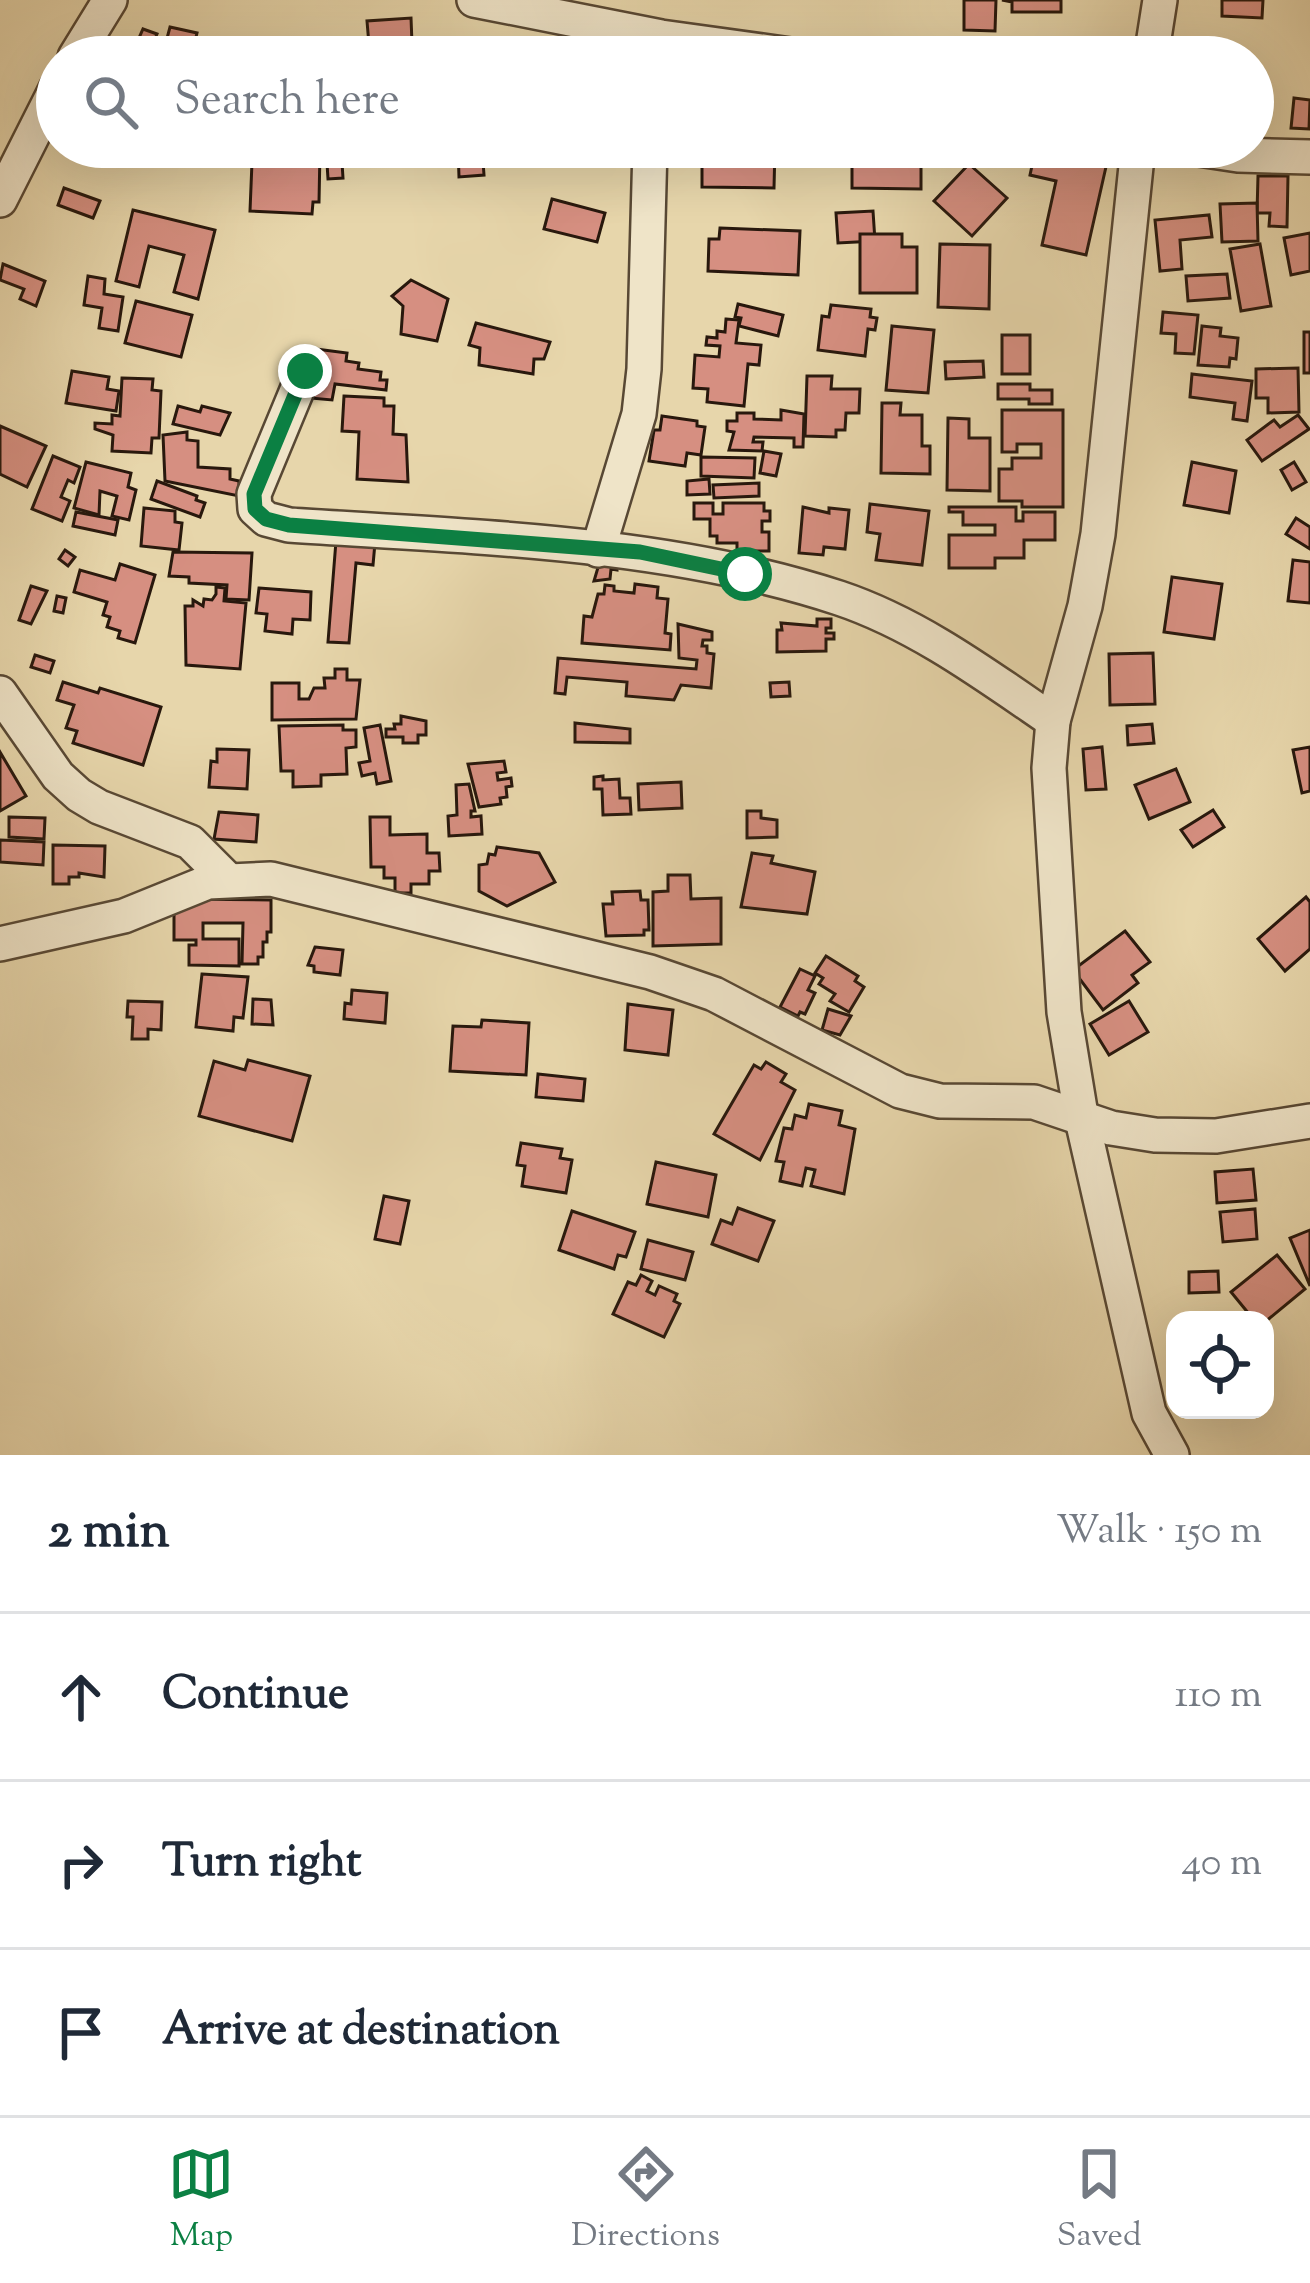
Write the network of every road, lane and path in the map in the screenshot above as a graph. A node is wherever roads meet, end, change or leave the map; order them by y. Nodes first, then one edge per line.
1 (110, 0) edge
2 (474, 0) edge
3 (1160, 0) edge
4 (88, 36) edge
5 (616, 36) edge
6 (1154, 36) edge
7 (36, 129) edge
8 (1274, 156) edge
9 (1310, 158) edge
10 (649, 168) edge
11 (1136, 168) edge
12 (0, 200) edge
13 (305, 371) dead end
14 (598, 550) junction
15 (0, 693) edge
16 (1053, 721) junction
17 (227, 879) junction
18 (0, 944) edge
19 (1081, 1115) junction
20 (1310, 1121) edge
21 (1172, 1455) edge

1 - 4 street
2 - 5 street
3 - 6 street
7 - 12 street
8 - 9 street
10 - 14 street
11 - 16 street
13 - 14 street
14 - 16 street
15 - 17 street
16 - 19 street
17 - 18 street
17 - 19 street
19 - 20 street
19 - 21 street

